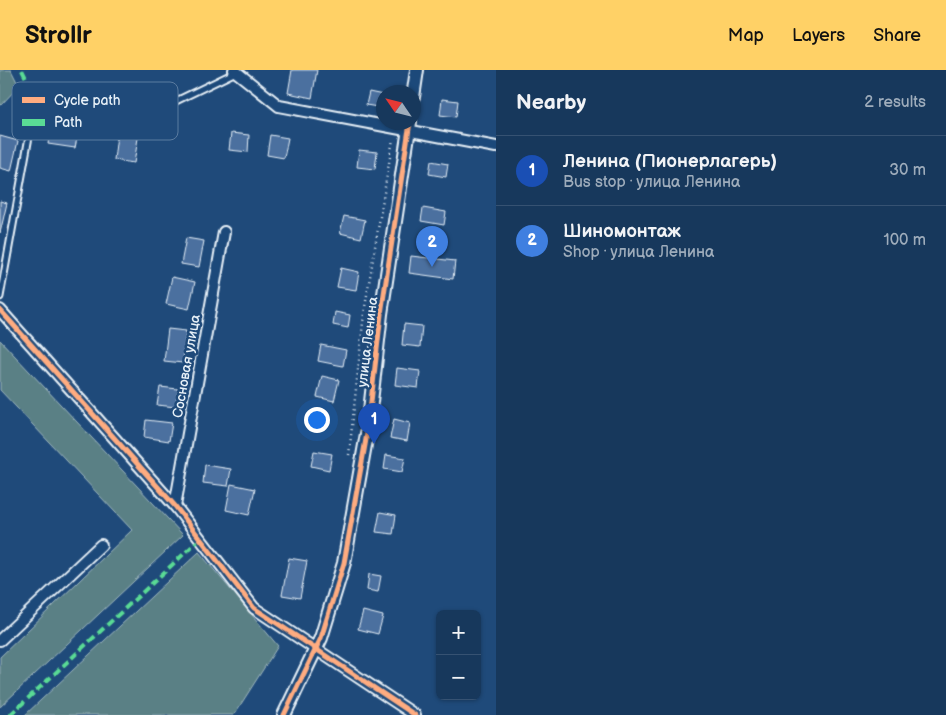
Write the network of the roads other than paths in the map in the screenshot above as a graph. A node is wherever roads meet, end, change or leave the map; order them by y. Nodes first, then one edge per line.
1 (418, 70) edge
2 (235, 71) edge
3 (416, 85) edge
4 (178, 100) edge
5 (376, 124) edge
6 (421, 129) edge
7 (408, 130) edge
8 (28, 140) edge
9 (496, 147) edge
10 (224, 232) dead end
11 (0, 297) edge
12 (0, 310) edge
13 (175, 506) junction
14 (101, 545) dead end
15 (0, 640) edge
16 (316, 648) junction
17 (284, 715) edge
18 (415, 715) edge

1 - 3 street
2 - 4 lane
2 - 5 street
6 - 9 street
7 - 16 street, улица Ленина
8 - 11 lane
10 - 13 street, Сосновая улица
12 - 13 street
13 - 16 street
14 - 15 street
16 - 17 street, улица Ленина
16 - 18 street

